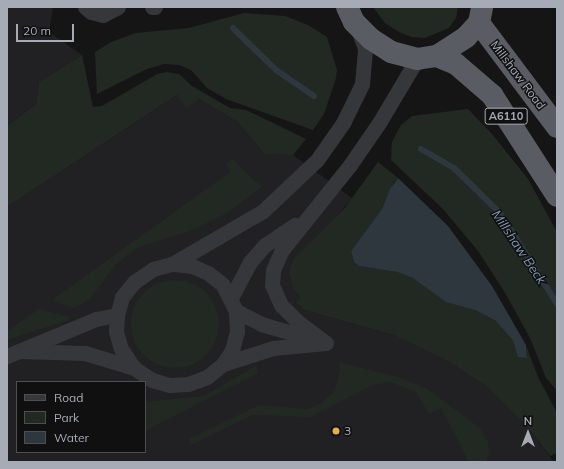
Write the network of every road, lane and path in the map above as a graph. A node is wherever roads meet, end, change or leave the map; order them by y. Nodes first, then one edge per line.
1 (85, 7) edge
2 (118, 7) edge
3 (351, 14) edge
4 (480, 15) edge
5 (427, 57) junction
6 (557, 128) edge
7 (557, 196) edge
8 (311, 214) junction
9 (172, 264) junction
10 (233, 304) junction
11 (117, 314) junction
12 (326, 343) junction
13 (13, 354) edge
14 (223, 364) junction
15 (134, 368) junction

1 - 2 street
3 - 5 highway
3 - 9 street
4 - 5 highway
4 - 6 highway, Millshaw Road / A6110
5 - 7 highway, A6110
5 - 8 street
8 - 10 street
8 - 12 street
9 - 10 street
9 - 11 street
10 - 12 street
10 - 14 street
11 - 13 street
11 - 15 street
12 - 14 street
13 - 15 street
14 - 15 street

